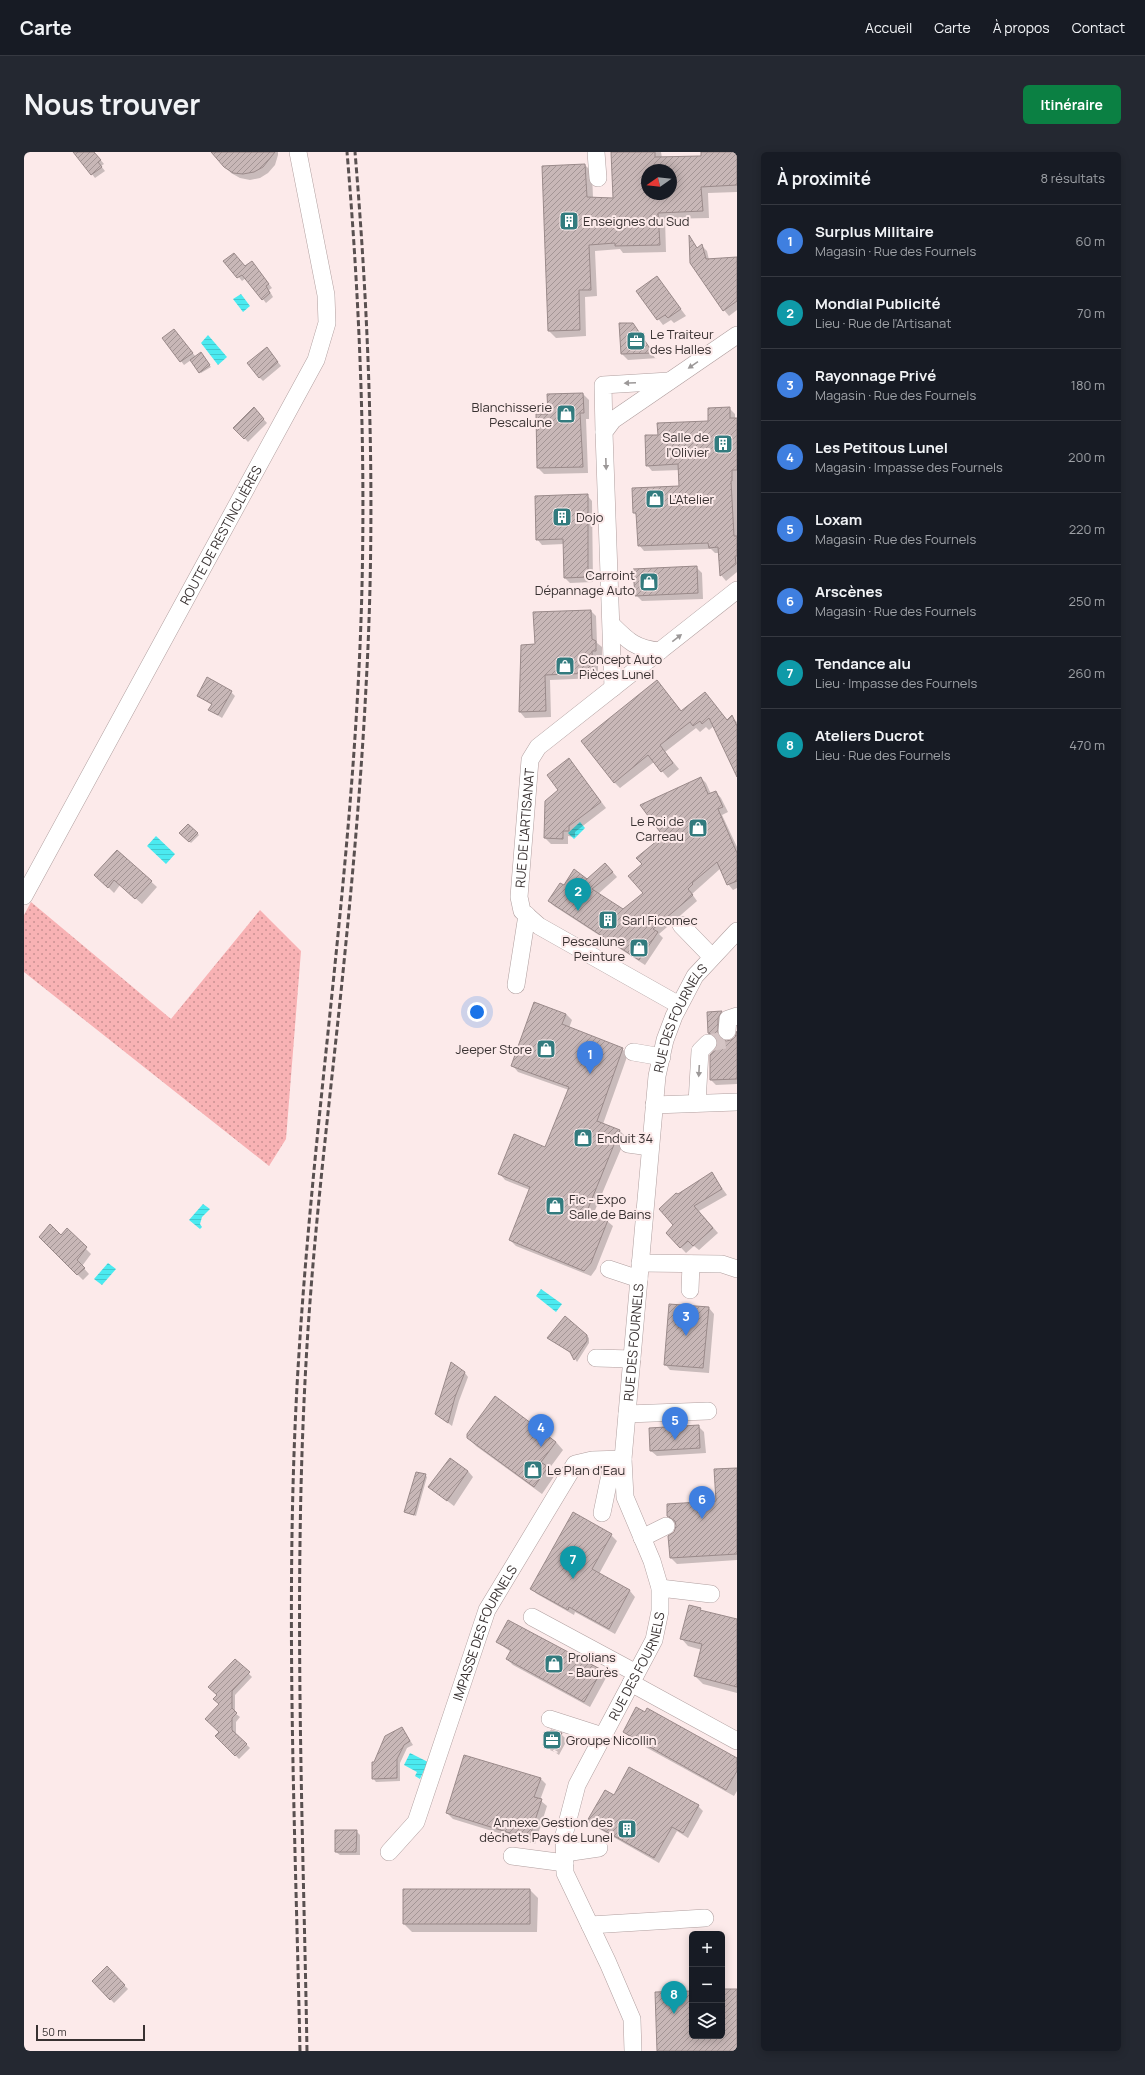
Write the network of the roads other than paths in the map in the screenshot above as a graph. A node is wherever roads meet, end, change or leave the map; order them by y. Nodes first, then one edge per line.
1 (298, 152) edge
2 (596, 152) edge
3 (598, 178) dead end
4 (737, 336) edge
5 (669, 381) junction
6 (604, 432) junction
7 (737, 590) edge
8 (612, 625) junction
9 (660, 651) junction
10 (613, 688) junction
11 (24, 896) edge
12 (527, 915) junction
13 (681, 925) dead end
14 (737, 931) edge
15 (712, 957) junction
16 (516, 985) dead end
17 (679, 1005) junction
18 (737, 1016) edge
19 (727, 1030) tunnel mouth
20 (708, 1043) dead end
21 (633, 1052) dead end
22 (662, 1057) junction
23 (737, 1102) edge
24 (697, 1103) junction
25 (654, 1105) junction
26 (628, 1144) dead end
27 (650, 1147) junction
28 (690, 1264) junction
29 (609, 1269) dead end
30 (737, 1269) edge
31 (640, 1271) junction
32 (690, 1290) dead end
33 (596, 1358) dead end
34 (632, 1359) junction
35 (708, 1411) dead end
36 (627, 1414) junction
37 (618, 1459) junction
38 (602, 1513) dead end
39 (666, 1526) dead end
40 (642, 1538) junction
41 (660, 1588) junction
42 (711, 1594) dead end
43 (532, 1617) dead end
44 (634, 1678) junction
45 (550, 1719) dead end
46 (603, 1736) junction
47 (737, 1741) edge
48 (599, 1848) dead end
49 (389, 1852) dead end
50 (512, 1856) dead end
51 (565, 1858) junction
52 (705, 1918) dead end
53 (590, 1925) junction
54 (633, 2051) edge

1 - 11 street, ROUTE DE RESTINCLIÈRES
2 - 3 street
4 -> 5 street
5 - 6 street
5 -> 6 street
6 -> 8 street
9 -> 7 street, RUE DE L'ARTISANAT
8 - 9 street
8 - 10 street
9 - 10 street, RUE DE L'ARTISANAT
10 - 12 street, RUE DE L'ARTISANAT
12 - 16 street
12 - 17 street, RUE DE L'ARTISANAT
13 - 15 street
14 - 15 street, RUE DES FOURNELS
15 - 17 street, RUE DES FOURNELS
17 - 22 street, RUE DES FOURNELS
18 - 19 street
20 -> 24 street
21 - 22 street
22 - 25 street, RUE DES FOURNELS
23 - 24 street
24 - 25 street
25 - 27 street, RUE DES FOURNELS
26 - 27 street
27 - 31 street, RUE DES FOURNELS
28 - 30 street
28 - 31 street
28 - 32 street
29 - 31 street
31 - 34 street, RUE DES FOURNELS
33 - 34 street
34 - 36 street, RUE DES FOURNELS
35 - 36 street
36 - 37 street, RUE DES FOURNELS
37 - 38 street
37 - 40 street, RUE DES FOURNELS
37 - 49 street, IMPASSE DES FOURNELS
39 - 40 street
40 - 41 street, RUE DES FOURNELS
41 - 42 street
41 - 44 street, RUE DES FOURNELS
43 - 44 street
44 - 46 street, RUE DES FOURNELS
44 - 47 street
45 - 46 street
46 - 51 street, RUE DES FOURNELS
48 - 51 street
50 - 51 street
51 - 53 street, RUE DES FOURNELS
52 - 53 street
53 - 54 street, RUE DES FOURNELS

